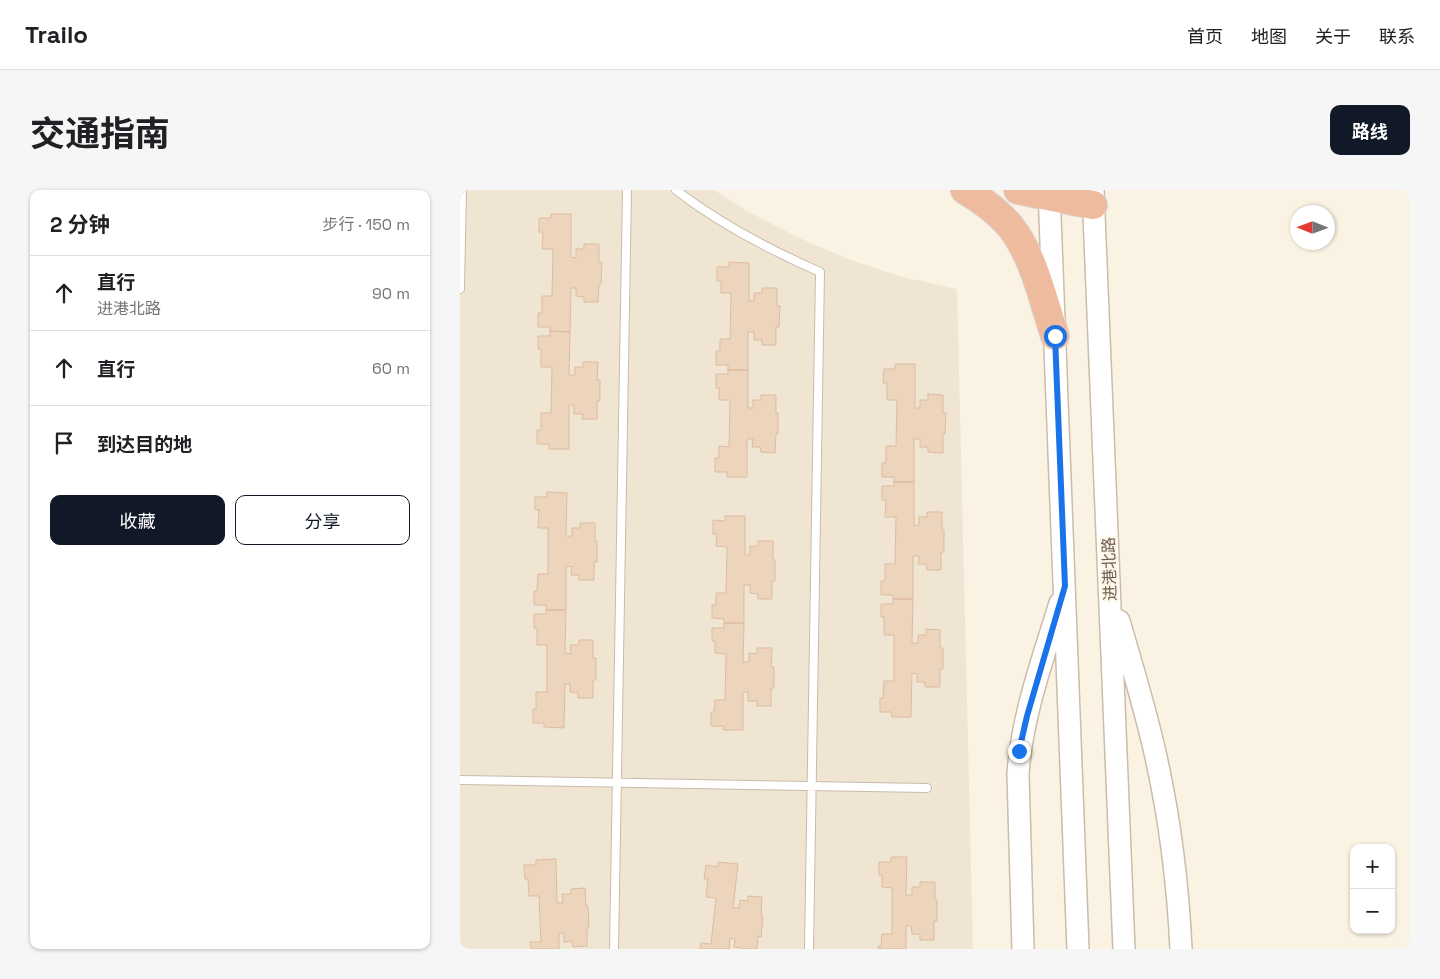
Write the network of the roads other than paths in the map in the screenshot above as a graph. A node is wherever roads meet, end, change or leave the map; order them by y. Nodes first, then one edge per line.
1 (462, 190) edge
2 (627, 190) edge
3 (676, 190) edge
4 (965, 190) edge
5 (1018, 190) edge
6 (1050, 194) edge
7 (1093, 197) edge
8 (460, 289) edge
9 (1055, 336) junction
10 (1065, 586) junction
11 (1110, 592) junction
12 (460, 780) edge
13 (616, 783) junction
14 (811, 786) junction
15 (927, 788) dead end
16 (614, 949) edge
17 (809, 949) edge
18 (1023, 949) edge
19 (1078, 949) edge
20 (1124, 949) edge
21 (1181, 949) edge

1 - 8 lane
2 - 13 lane
3 - 14 lane
4 - 9 highway
5 - 6 highway
6 - 7 highway
6 - 9 main road
7 - 11 main road, 进港北路
9 - 10 main road
10 - 18 main road
10 - 19 main road
11 - 20 main road, 进港北路
11 - 21 main road
12 - 13 lane
13 - 14 lane
13 - 16 lane
14 - 15 lane
14 - 17 lane

